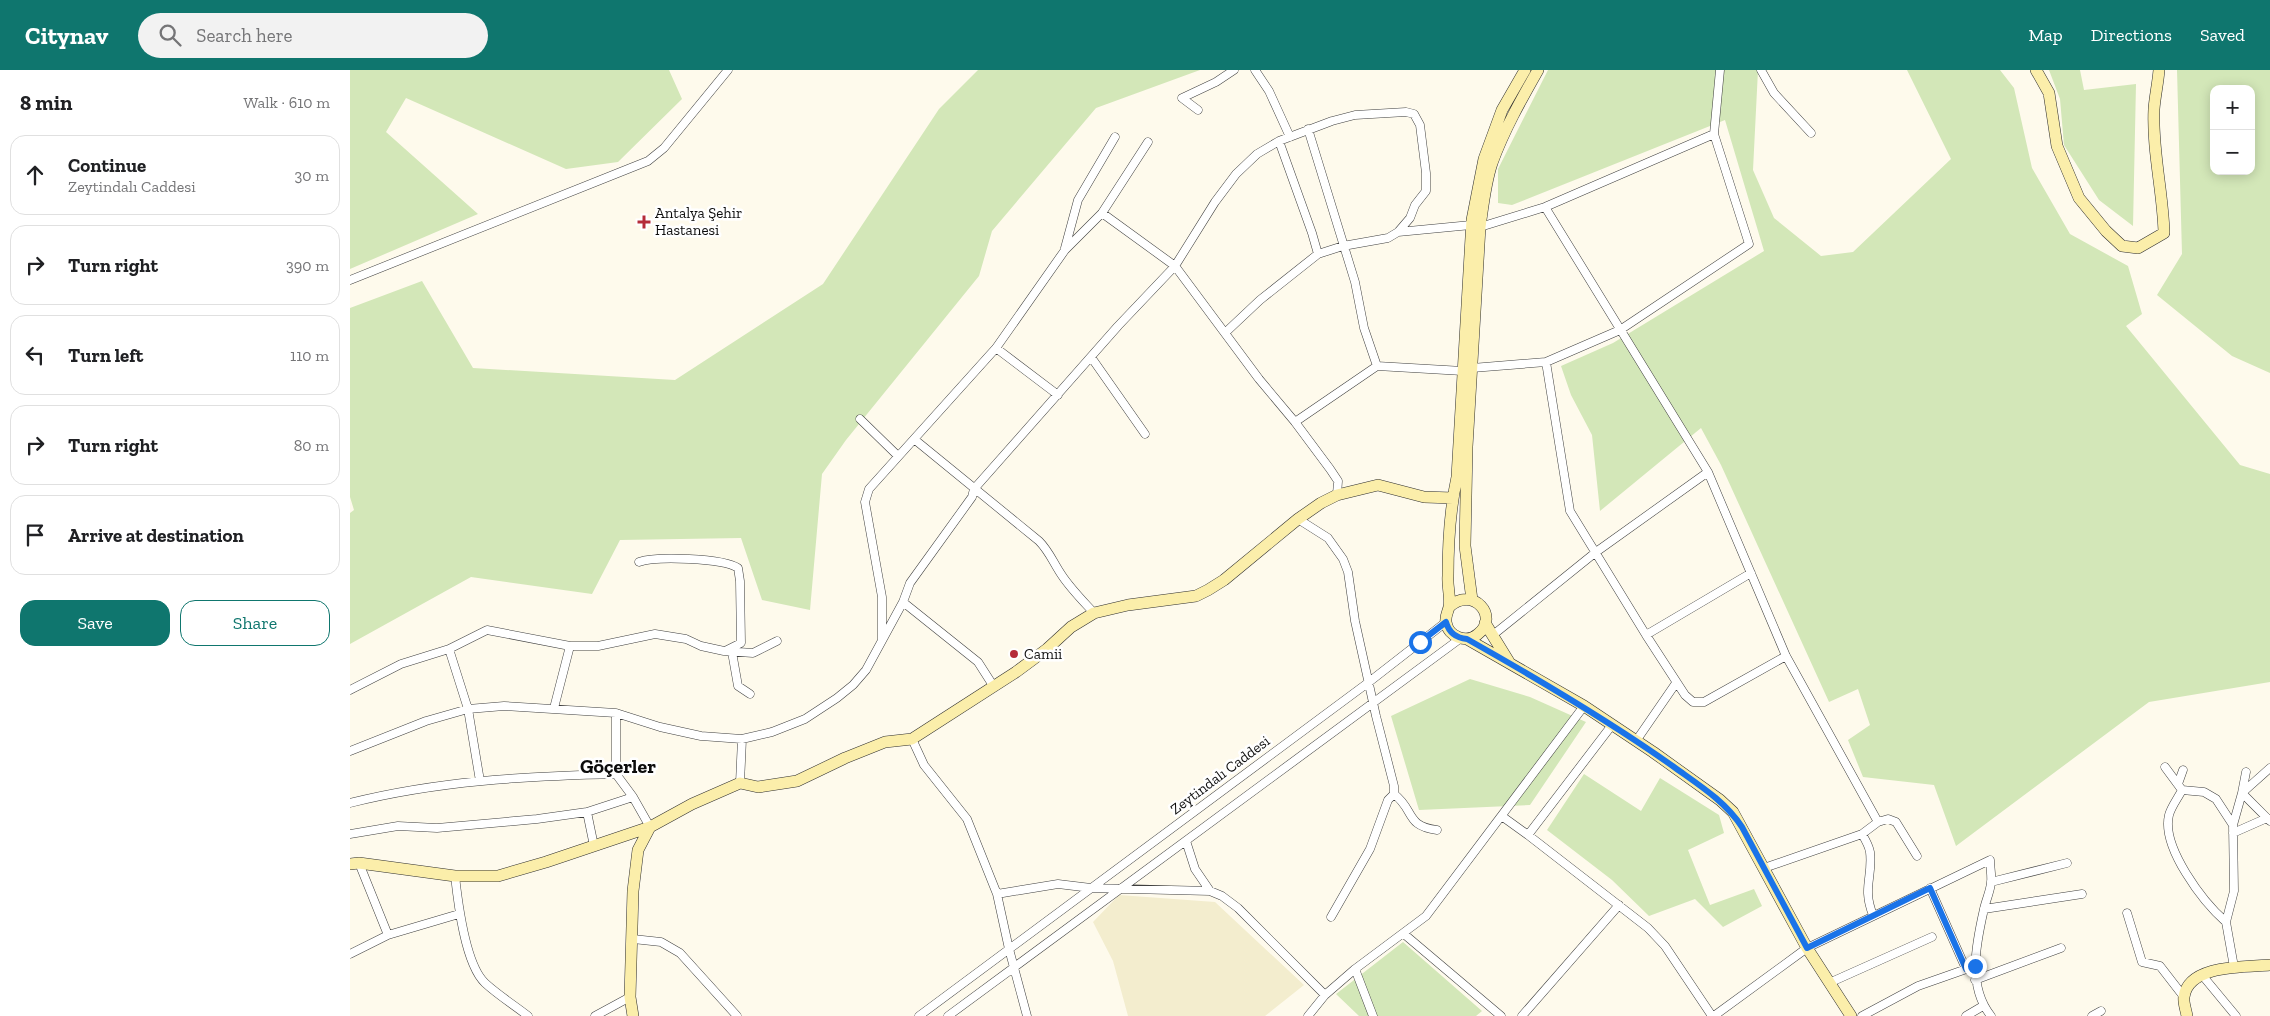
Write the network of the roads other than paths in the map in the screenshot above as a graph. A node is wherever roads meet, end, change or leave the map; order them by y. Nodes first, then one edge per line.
1 (728, 70) edge
2 (1234, 70) edge
3 (1255, 70) edge
4 (1525, 70) edge
5 (1538, 70) edge
6 (1720, 70) edge
7 (1762, 70) edge
8 (2036, 70) edge
9 (2159, 70) edge
10 (1198, 110) dead end
11 (1308, 129) junction
12 (1811, 133) dead end
13 (1714, 134) junction
14 (1115, 137) dead end
15 (1290, 137) junction
16 (1279, 141) junction
17 (1148, 142) dead end
18 (1545, 207) junction
19 (1102, 213) junction
20 (1476, 226) junction
21 (1398, 232) junction
22 (1343, 246) junction
23 (1065, 250) junction
24 (1318, 254) junction
25 (1175, 266) junction
26 (350, 280) edge
27 (1620, 330) junction
28 (1226, 332) junction
29 (996, 348) junction
30 (1091, 357) junction
31 (1546, 362) junction
32 (1377, 366) junction
33 (1468, 370) junction
34 (1058, 395) junction
35 (860, 419) dead end
36 (1295, 422) junction
37 (1145, 434) dead end
38 (914, 439) junction
39 (898, 456) junction
40 (1708, 472) junction
41 (974, 489) junction
42 (1337, 495) junction
43 (1452, 498) junction
44 (1298, 519) junction
45 (1596, 552) junction
46 (639, 562) dead end
47 (1751, 573) junction
48 (1472, 600) junction
49 (903, 602) junction
50 (1449, 607) junction
51 (1094, 613) junction
52 (1446, 622) junction
53 (1486, 623) junction
54 (1493, 634) junction
55 (1646, 635) junction
56 (1464, 639) junction
57 (777, 641) dead end
58 (882, 641) junction
59 (570, 646) junction
60 (449, 649) junction
61 (724, 652) junction
62 (732, 652) junction
63 (1786, 656) junction
64 (1510, 663) junction
65 (1369, 682) junction
66 (1676, 683) junction
67 (994, 687) junction
68 (350, 690) edge
69 (750, 694) dead end
70 (1373, 704) junction
71 (1584, 706) junction
72 (554, 708) junction
73 (468, 709) junction
74 (616, 713) junction
75 (1612, 725) junction
76 (742, 739) junction
77 (912, 739) junction
78 (1636, 741) junction
79 (350, 751) edge
80 (2164, 767) dead end
81 (2270, 768) edge
82 (2183, 770) dead end
83 (2246, 772) dead end
84 (616, 774) junction
85 (480, 782) junction
86 (740, 783) junction
87 (2180, 787) junction
88 (2242, 793) junction
89 (1394, 794) junction
90 (634, 797) junction
91 (350, 803) edge
92 (587, 812) junction
93 (1503, 816) junction
94 (2269, 819) edge
95 (1878, 822) junction
96 (650, 827) junction
97 (2233, 829) junction
98 (1438, 830) dead end
99 (350, 834) edge
100 (1862, 834) junction
101 (1528, 835) junction
102 (1186, 841) junction
103 (594, 846) junction
104 (1918, 856) dead end
105 (2068, 863) dead end
106 (355, 864) edge
107 (1764, 868) junction
108 (455, 876) junction
109 (1991, 882) junction
110 (1091, 888) junction
111 (1120, 888) junction
112 (1930, 888) junction
113 (1210, 891) junction
114 (997, 894) junction
115 (2082, 894) dead end
116 (1619, 904) junction
117 (1984, 909) junction
118 (460, 914) junction
119 (2128, 914) dead end
120 (1873, 915) junction
121 (1331, 917) dead end
122 (2226, 922) junction
123 (1404, 934) junction
124 (388, 935) junction
125 (1932, 937) dead end
126 (633, 939) junction
127 (1807, 948) junction
128 (2061, 948) dead end
129 (1009, 949) junction
130 (350, 954) edge
131 (2270, 965) edge
132 (1014, 966) junction
133 (1975, 966) junction
134 (2234, 967) junction
135 (1355, 969) junction
136 (1966, 969) junction
137 (2202, 976) junction
138 (1975, 980) junction
139 (1830, 983) junction
140 (1325, 995) junction
141 (2184, 996) junction
142 (630, 997) junction
143 (1984, 1006) junction
144 (2101, 1011) dead end
145 (634, 1015) edge
146 (1499, 1015) edge
147 (528, 1016) edge
148 (595, 1016) edge
149 (737, 1016) edge
150 (919, 1016) edge
151 (948, 1016) edge
152 (1027, 1016) edge
153 (1308, 1016) edge
154 (1373, 1016) edge
155 (1522, 1016) edge
156 (1713, 1016) edge
157 (1851, 1016) edge
158 (1862, 1016) edge
159 (1966, 1016) edge
160 (1992, 1016) edge
161 (2092, 1016) edge
162 (2187, 1016) edge
163 (2236, 1016) edge

1 - 26 street
2 - 10 street
3 - 15 street
4 - 20 street
5 - 20 street
6 - 13 street
7 - 12 street
8 - 9 street
11 - 15 street
11 - 21 street
11 - 22 street
13 - 18 street
13 - 27 street
14 - 23 street
15 - 16 street
16 - 24 street
16 - 25 street
17 - 19 street
18 - 20 street
18 - 27 street
19 - 23 street
19 - 25 street
20 - 21 street
20 - 33 street
21 - 22 street
22 - 24 street
22 - 32 street
23 - 29 street
24 - 28 street
25 - 28 street
25 - 30 street
27 - 31 street
27 - 40 street
28 - 36 street
29 - 34 street
29 - 38 street
30 - 34 street
30 - 37 street
31 - 33 street
31 - 45 street
32 - 33 street
32 - 36 street
33 - 43 street
33 - 48 street
34 - 41 street
35 - 39 street
36 - 42 street
38 - 39 street
38 - 41 street
39 - 58 street
40 - 45 street
40 - 47 street
41 - 49 street
41 - 51 street
42 - 43 street
42 - 44 street
43 - 50 street
44 - 51 street
44 - 65 street
45 - 54 street
45 - 55 street
46 - 61 street
47 - 55 street
47 - 63 street
48 - 50 street
48 - 53 street
49 - 58 street
49 - 67 street
50 - 52 street
51 - 67 street
52 - 56 street
52 - 65 street, Zeytindalı Caddesi
53 - 54 street
53 - 56 street
54 - 64 street
55 - 66 street
56 - 64 street
56 - 70 street
57 - 62 street
58 - 76 street
59 - 60 street
59 - 61 street
59 - 72 street
60 - 68 street
60 - 73 street
61 - 62 street
62 - 69 street
63 - 66 street
63 - 95 street
64 - 71 street
65 - 70 street
65 - 110 street, Zeytindalı Caddesi
66 - 78 street
67 - 77 street
70 - 89 street
70 - 102 street
71 - 75 street
71 - 93 street
72 - 73 street
72 - 74 street
73 - 79 street
73 - 85 street
74 - 76 street
74 - 84 street
75 - 78 street
75 - 101 street
76 - 86 street
77 - 86 street
77 - 114 street
78 - 107 street
80 - 87 street
81 - 88 street
82 - 87 street
83 - 88 street
84 - 85 street
84 - 90 street
85 - 91 street
86 - 96 street
87 - 97 street
87 - 122 street
88 - 94 street
88 - 97 street
89 - 98 street
89 - 121 street
90 - 92 street
90 - 96 street
92 - 99 street
92 - 103 street
93 - 101 street
93 - 123 street
94 - 97 street
95 - 100 street
95 - 104 street
96 - 103 street
96 - 126 street
97 - 122 street
100 - 107 street
100 - 120 street
101 - 116 street
102 - 111 street
102 - 113 street
103 - 108 street
105 - 109 street
106 - 108 street
106 - 124 street
107 - 127 street
108 - 118 street
109 - 112 street
109 - 117 street
110 - 111 street
110 - 114 street
110 - 129 street, Zeytindalı Caddesi
111 - 113 street
111 - 132 street
112 - 120 street
112 - 136 street
113 - 140 street
114 - 129 street
115 - 117 street
116 - 155 street
116 - 156 street
117 - 133 street
118 - 124 street
118 - 147 street
119 - 141 street
120 - 127 street
122 - 134 street
123 - 135 street
123 - 146 street
124 - 130 street
125 - 139 street
126 - 142 street
126 - 149 street
127 - 139 street
127 - 156 street
128 - 138 street
129 - 132 street
129 - 150 street, Zeytindalı Caddesi
131 - 134 street
132 - 151 street
132 - 152 street
133 - 136 street
133 - 138 street
134 - 137 street
135 - 140 street
135 - 154 street
136 - 158 street
137 - 141 street
137 - 163 street
138 - 143 street
139 - 157 street
140 - 153 street
141 - 162 street
142 - 145 street
142 - 148 street
143 - 159 street
143 - 160 street
144 - 161 street

